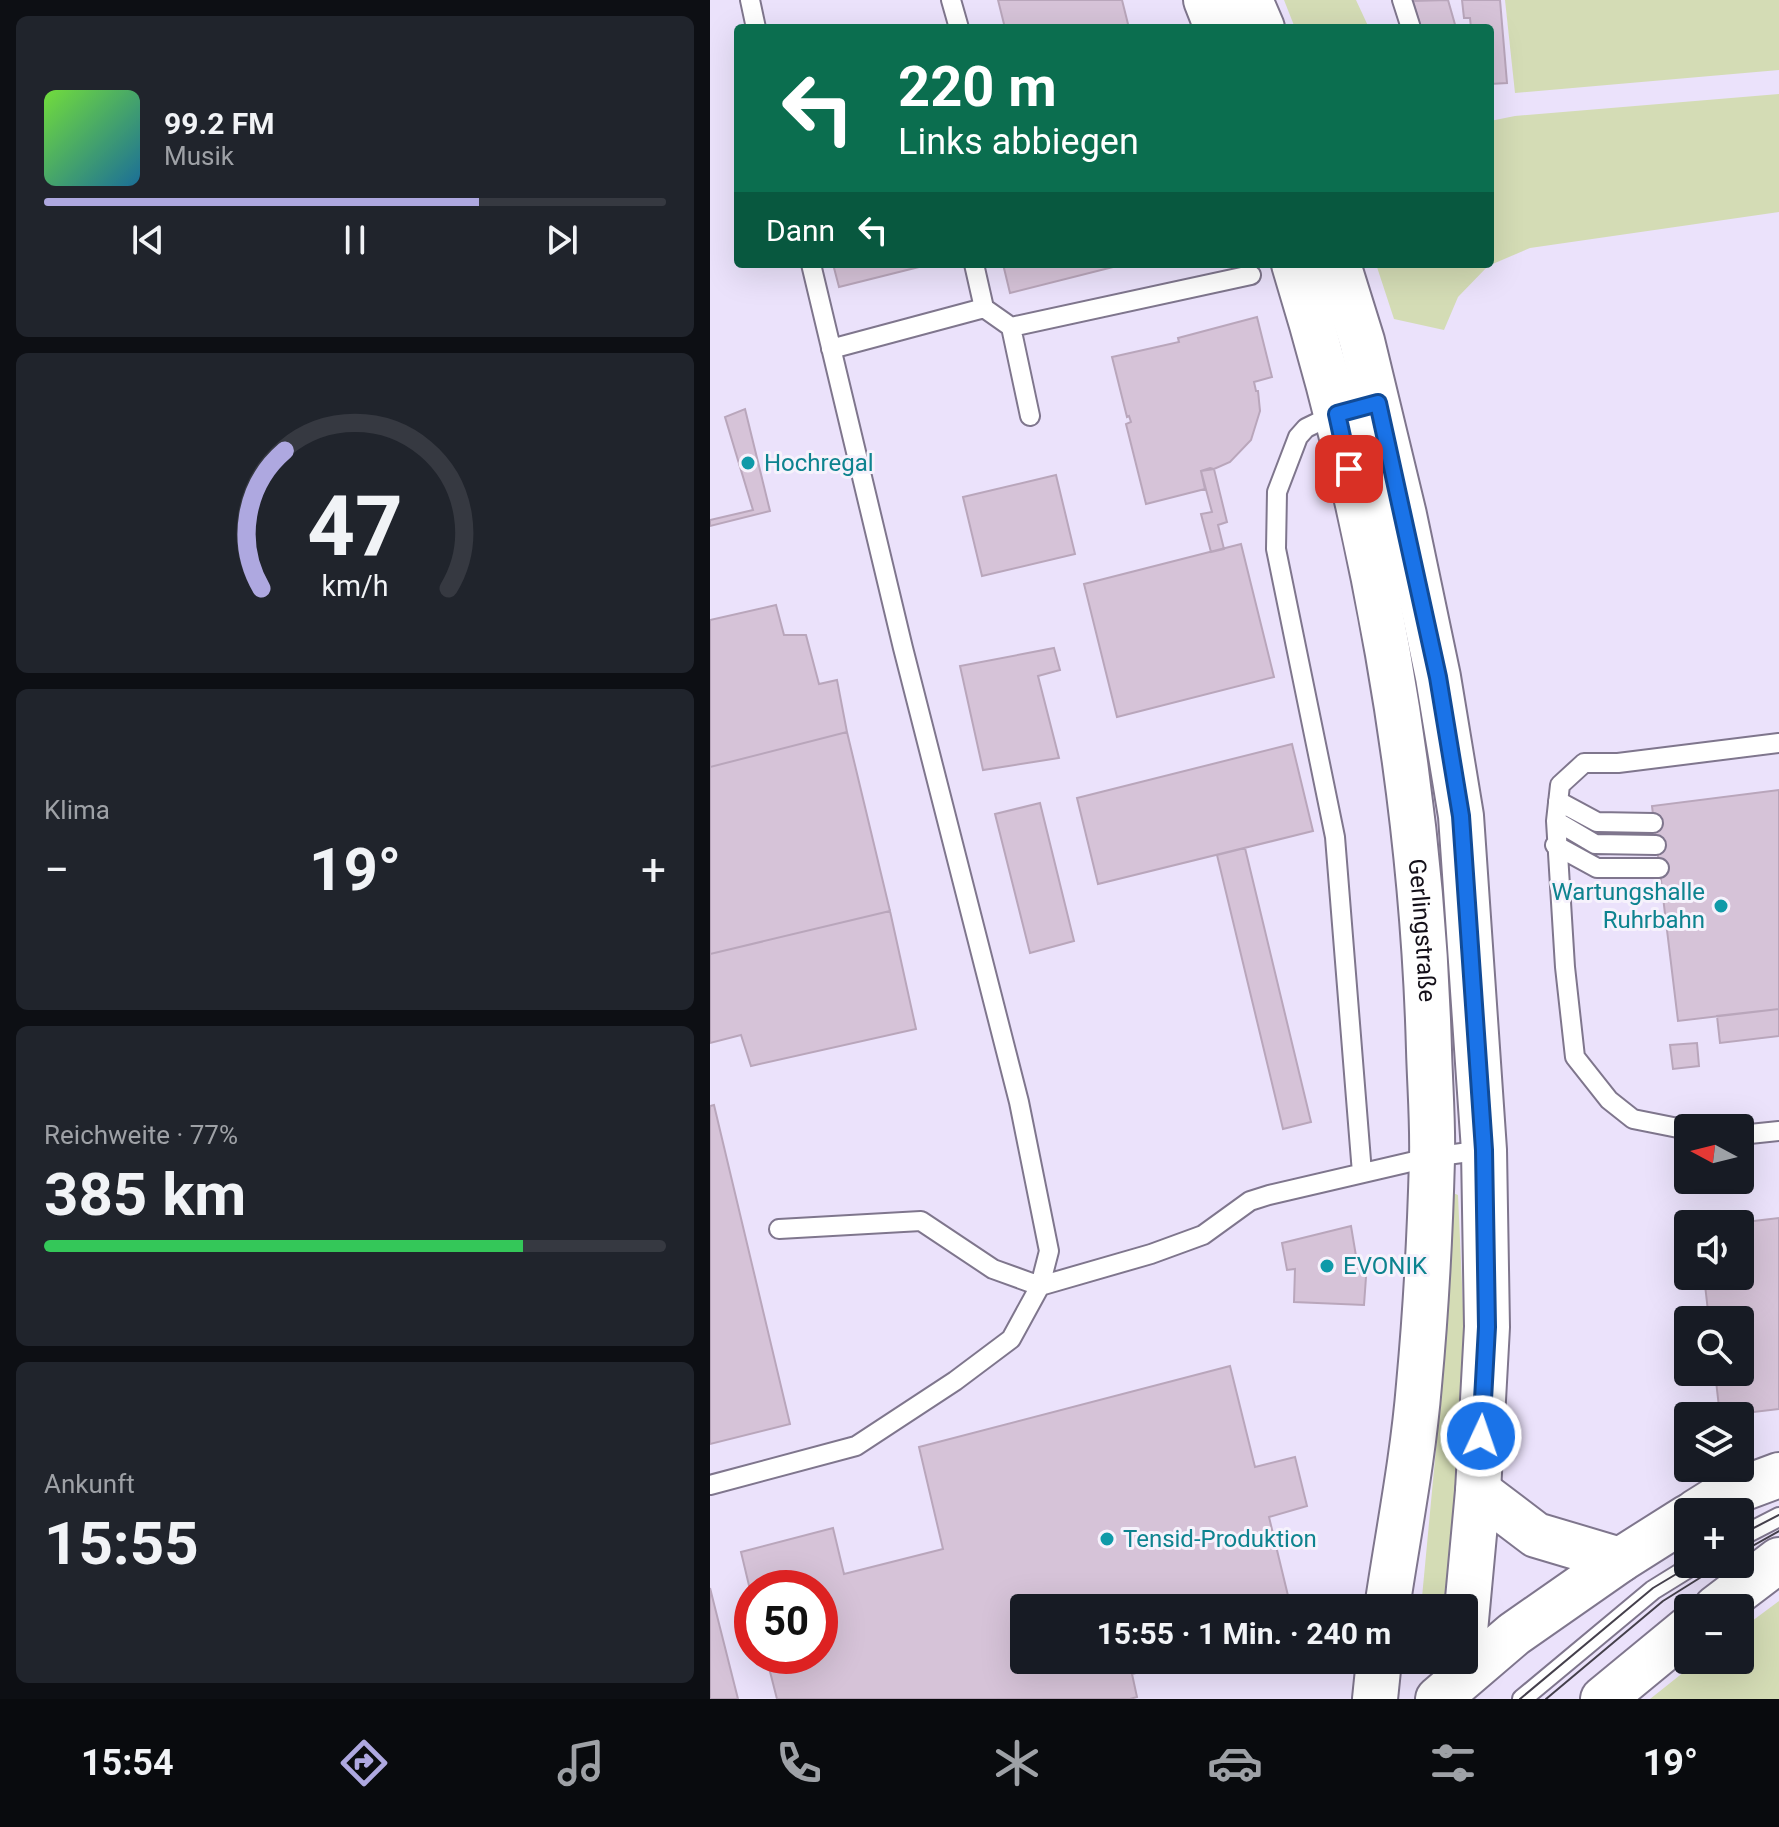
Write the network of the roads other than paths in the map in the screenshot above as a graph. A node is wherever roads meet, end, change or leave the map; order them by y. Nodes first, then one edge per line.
1 (750, 0) edge
2 (951, 0) edge
3 (1206, 0) edge
4 (1250, 0) edge
5 (1402, 0) edge
6 (755, 24) edge
7 (958, 24) edge
8 (1215, 24) edge
9 (1260, 24) edge
10 (1410, 24) edge
11 (812, 268) edge
12 (975, 268) edge
13 (1295, 268) edge
14 (1339, 268) edge
15 (1251, 275) dead end
16 (984, 308) junction
17 (1011, 327) junction
18 (831, 349) junction
19 (1357, 408) junction
20 (1030, 416) dead end
21 (1779, 743) edge
22 (1558, 801) junction
23 (1556, 821) junction
24 (1653, 823) dead end
25 (1555, 845) junction
26 (1656, 845) dead end
27 (1659, 868) dead end
28 (1674, 1127) edge
29 (1779, 1131) edge
30 (1754, 1134) edge
31 (1484, 1150) junction
32 (1432, 1157) junction
33 (1362, 1173) junction
34 (779, 1229) dead end
35 (1040, 1286) junction
36 (1779, 1475) edge
37 (710, 1485) edge
38 (1478, 1491) junction
39 (1718, 1498) edge
40 (1779, 1517) edge
41 (1674, 1526) edge
42 (1754, 1530) edge
43 (1620, 1560) junction
44 (1779, 1560) edge
45 (1674, 1577) edge
46 (1389, 1594) edge
47 (1734, 1594) edge
48 (1674, 1641) edge
49 (1378, 1674) edge
50 (1456, 1677) edge
51 (1375, 1699) edge
52 (1522, 1699) edge
53 (1603, 1699) edge

1 - 6 lane
2 - 7 lane
3 - 8 main road
4 - 9 main road
5 - 10 lane
11 - 18 lane
12 - 16 lane
13 - 19 main road, Gerlingstraße
14 - 19 main road, Gerlingstraße
15 - 17 lane
16 - 17 lane
16 - 18 lane
17 - 20 lane
18 - 35 lane
19 - 31 main road, Gerlingstraße
19 - 32 main road, Gerlingstraße
19 - 33 lane
21 - 22 lane
22 - 23 lane
22 - 24 lane
23 - 25 lane
23 - 26 lane
25 - 27 lane
25 - 28 lane
29 - 30 lane
31 - 32 lane
31 - 38 main road, Gerlingstraße
32 - 33 lane
32 - 46 main road, Gerlingstraße
33 - 35 lane
34 - 35 lane
35 - 37 lane
36 - 39 main road
38 - 43 main road
38 - 50 main road, Gerlingstraße
40 - 42 lane
41 - 43 main road
43 - 50 main road
44 - 47 main road
45 - 52 lane
48 - 53 main road
49 - 51 main road

